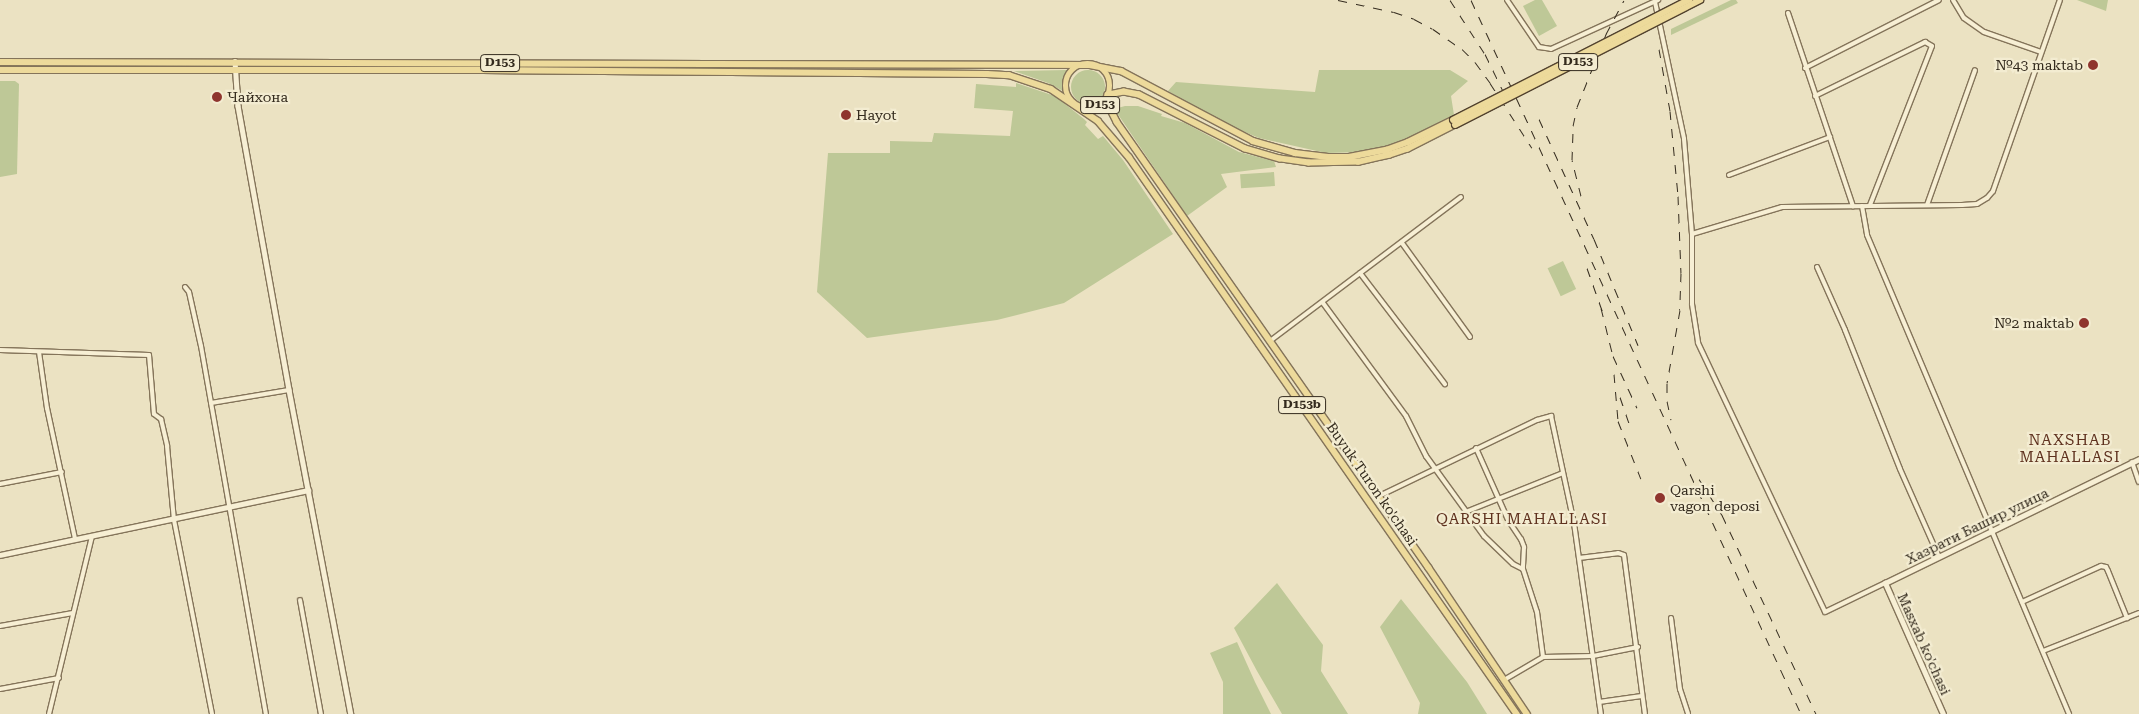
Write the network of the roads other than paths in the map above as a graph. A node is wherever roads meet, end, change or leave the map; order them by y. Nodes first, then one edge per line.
1 (1507, 0) edge
2 (1689, 0) edge
3 (1700, 0) edge
4 (1939, 0) edge
5 (1953, 0) edge
6 (2060, 0) edge
7 (1656, 1) edge
8 (1788, 13) dead end
9 (2041, 52) junction
10 (235, 61) junction
11 (0, 62) edge
12 (1090, 64) junction
13 (1805, 68) junction
14 (0, 70) edge
15 (235, 70) junction
16 (1975, 70) dead end
17 (1108, 95) junction
18 (1815, 96) junction
19 (1076, 105) junction
20 (1454, 122) junction
21 (1830, 136) junction
22 (1729, 175) dead end
23 (1461, 196) dead end
24 (1927, 205) junction
25 (1853, 206) junction
26 (1862, 206) junction
27 (1870, 206) junction
28 (1692, 234) junction
29 (1402, 243) junction
30 (1817, 267) dead end
31 (1360, 273) junction
32 (185, 287) dead end
33 (1323, 303) junction
34 (1470, 337) dead end
35 (1270, 342) junction
36 (0, 350) edge
37 (39, 352) junction
38 (1445, 384) dead end
39 (288, 390) junction
40 (211, 403) junction
41 (1476, 448) junction
42 (2139, 459) edge
43 (2132, 462) junction
44 (1435, 468) junction
45 (62, 472) junction
46 (1563, 473) junction
47 (2139, 482) edge
48 (0, 484) edge
49 (308, 490) junction
50 (1377, 497) junction
51 (1498, 499) junction
52 (228, 509) junction
53 (1468, 512) junction
54 (174, 520) junction
55 (1992, 533) junction
56 (92, 536) junction
57 (75, 539) junction
58 (0, 555) edge
59 (1580, 558) junction
60 (1940, 558) junction
61 (1523, 568) junction
62 (1885, 584) junction
63 (300, 600) dead end
64 (2022, 602) junction
65 (73, 613) junction
66 (2139, 614) edge
67 (1671, 618) dead end
68 (2127, 618) junction
69 (0, 626) edge
70 (1638, 647) junction
71 (2043, 652) junction
72 (1593, 656) junction
73 (1543, 657) junction
74 (58, 678) junction
75 (1504, 680) junction
76 (0, 689) edge
77 (1642, 696) junction
78 (1599, 702) junction
79 (49, 714) edge
80 (212, 714) edge
81 (266, 714) edge
82 (321, 714) edge
83 (351, 714) edge
84 (1518, 714) edge
85 (1527, 714) edge
86 (1601, 714) edge
87 (1645, 714) edge
88 (1688, 714) edge
89 (1943, 714) edge
90 (2069, 714) edge

1 - 7 street
2 - 20 main road, D153, bridge
3 - 20 main road, D153, bridge
4 - 13 street
5 - 9 street
6 - 9 street
7 - 28 street
8 - 13 street
9 - 24 street
10 - 11 main road, D153
10 - 12 main road, D153
10 - 15 street
12 - 17 main road, D153
12 - 19 main road, D153
12 - 20 main road, D153
13 - 18 street
14 - 15 main road, D153
15 - 19 main road, D153
15 - 39 street
16 - 24 street
17 - 19 main road, D153
17 - 20 main road, D153
17 - 35 main road, Buyuk Turon ko'chasi / D153b
18 - 21 street
18 - 27 street
19 - 84 main road, Buyuk Turon ko'chasi / D153b
21 - 22 street
21 - 25 street
23 - 29 street
24 - 27 street
25 - 26 street
25 - 28 street
26 - 27 street
26 - 55 street
28 - 62 street, Хазрати Башир улица
29 - 31 street
29 - 34 street
30 - 60 street
31 - 33 street
31 - 38 street
32 - 40 street
33 - 35 street
33 - 44 street
35 - 50 main road, Buyuk Turon ko'chasi / D153b
36 - 37 street
37 - 45 street
37 - 54 street
39 - 40 street
39 - 49 street
40 - 52 street
41 - 44 street
41 - 46 street
41 - 51 street
42 - 43 street, Хазрати Башир улица
43 - 47 street
43 - 55 street, Хазрати Башир улица
44 - 50 street
44 - 53 street
45 - 48 street
45 - 57 street
46 - 51 street
46 - 59 street
49 - 52 street
49 - 83 street
50 - 75 main road, Buyuk Turon ko'chasi / D153b
51 - 53 street
51 - 61 street
52 - 54 street
52 - 81 street
53 - 61 street
54 - 56 street
54 - 80 street
55 - 60 street, Хазрати Башир улица
55 - 64 street
56 - 57 street
56 - 65 street
57 - 58 street
59 - 70 street
59 - 72 street
60 - 62 street, Хазрати Башир улица
61 - 73 street
62 - 89 street, Masxab ko'chasi
63 - 82 street
64 - 68 street
64 - 71 street
65 - 69 street
65 - 74 street
66 - 68 street
67 - 88 street
68 - 71 street
70 - 72 street
70 - 77 street
71 - 90 street
72 - 73 street
72 - 78 street
73 - 75 street
74 - 76 street
74 - 79 street
75 - 85 main road, Buyuk Turon ko'chasi / D153b
77 - 78 street
77 - 87 street
78 - 86 street

